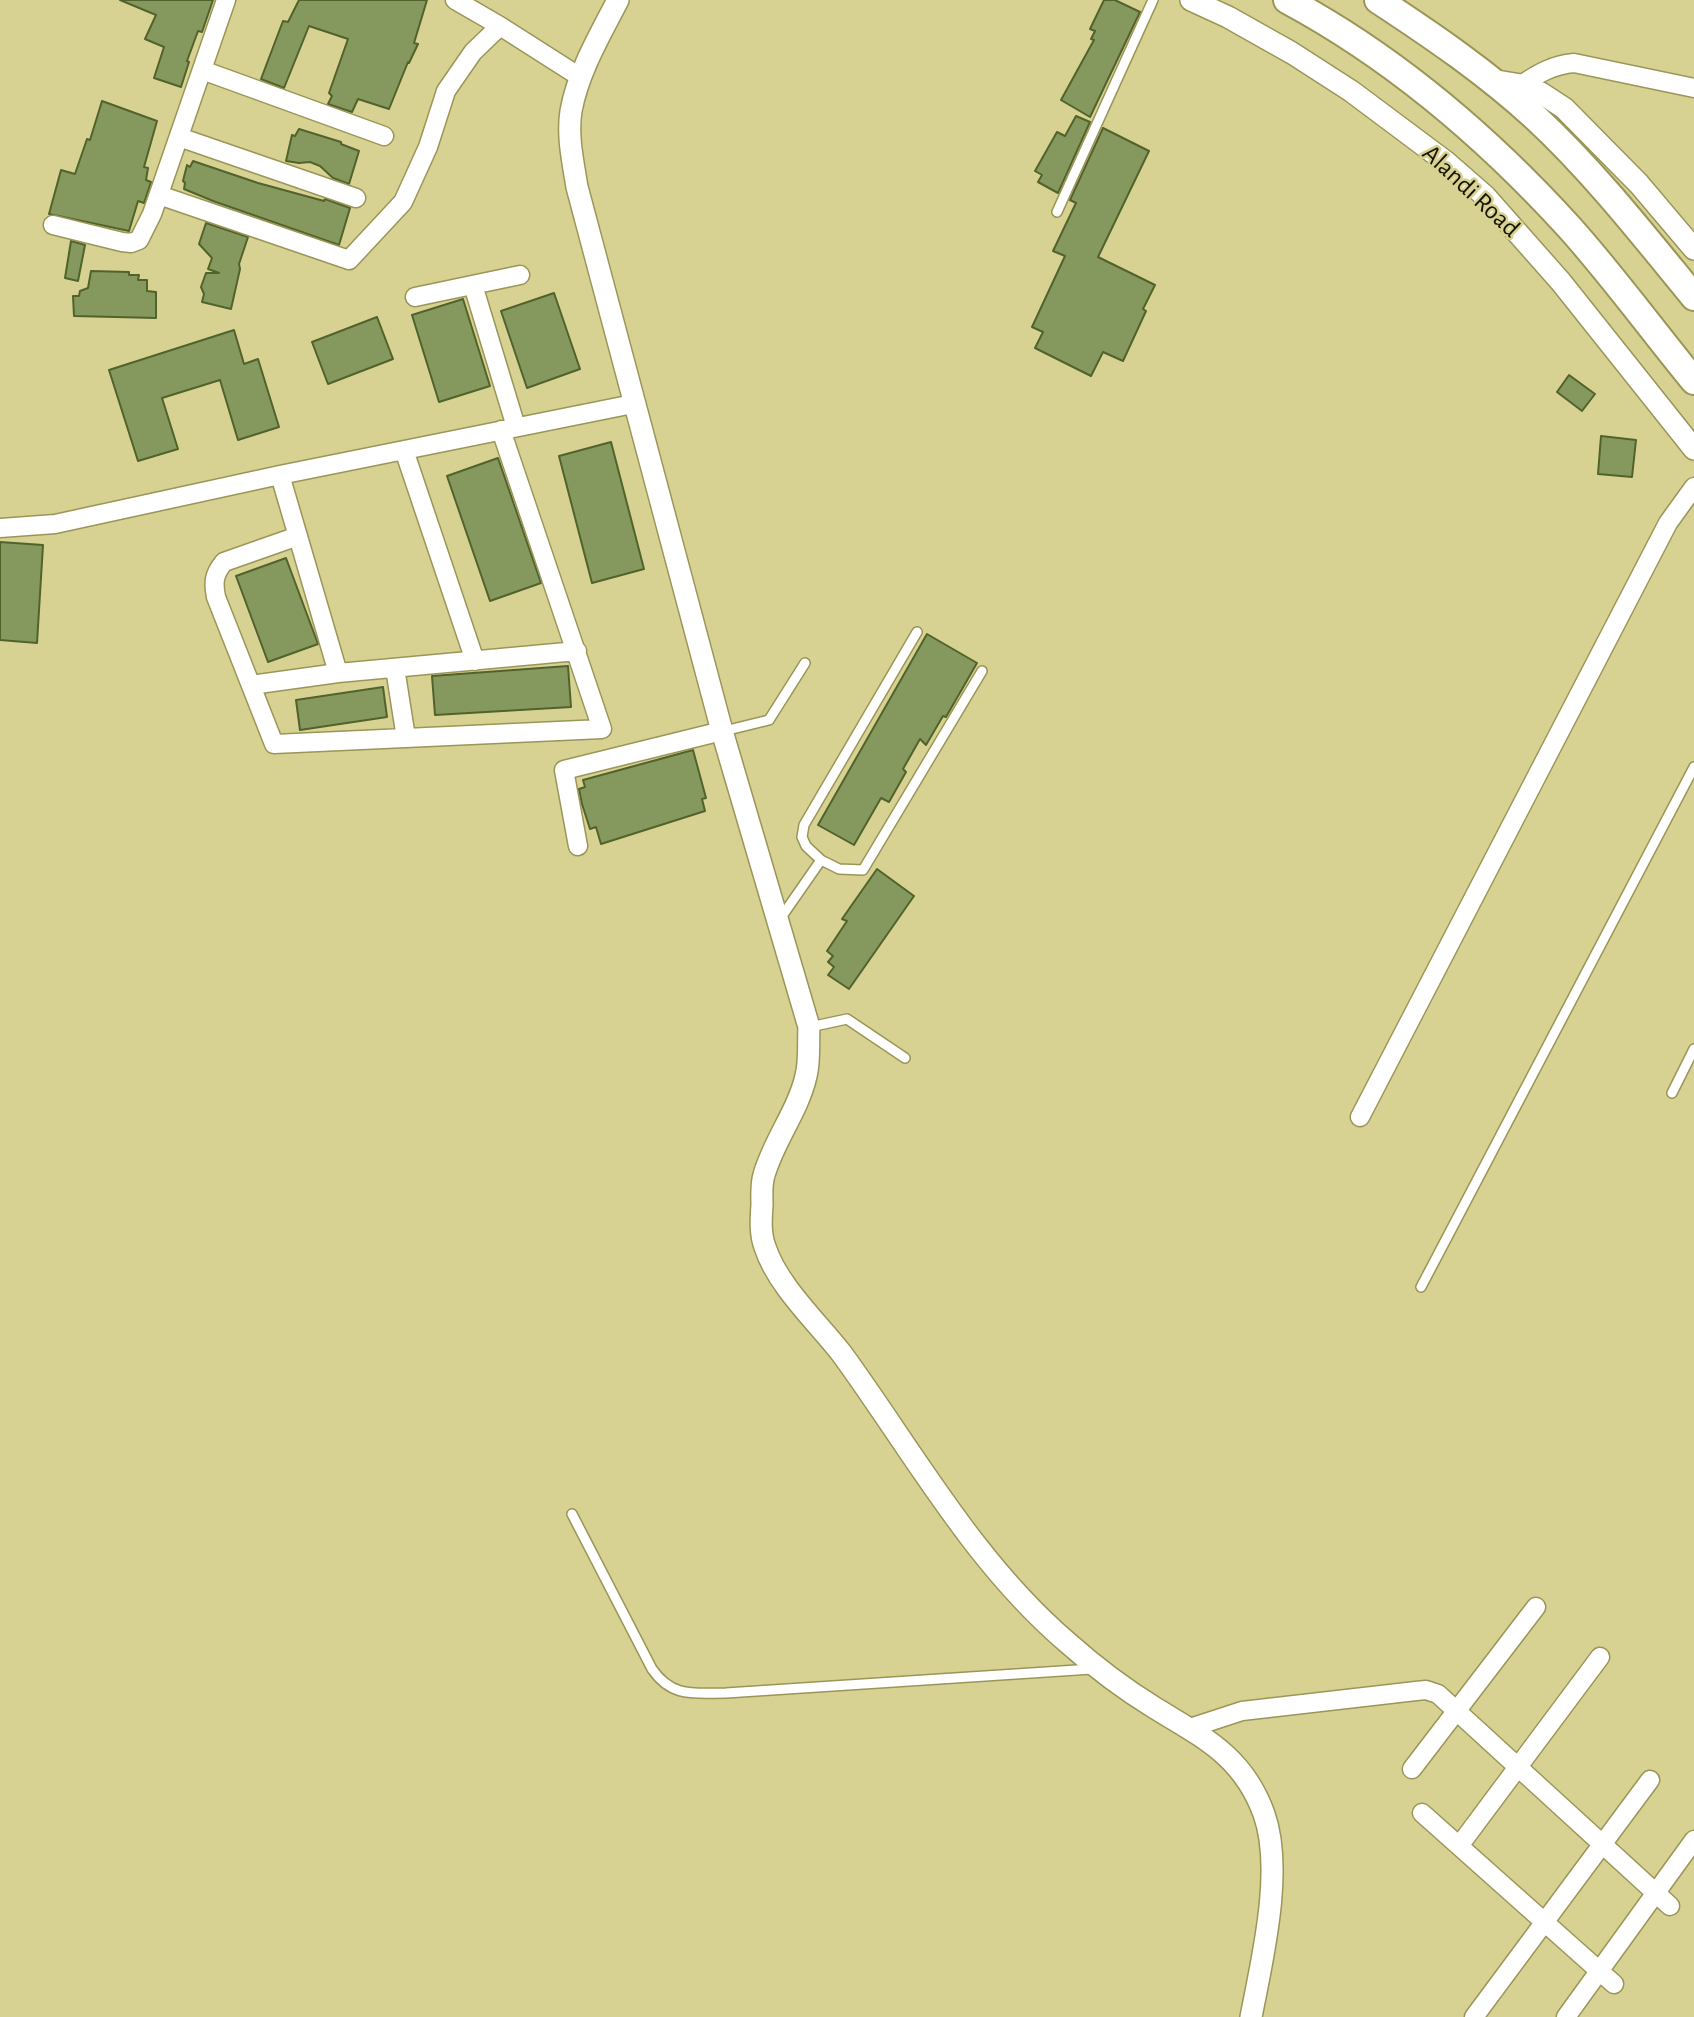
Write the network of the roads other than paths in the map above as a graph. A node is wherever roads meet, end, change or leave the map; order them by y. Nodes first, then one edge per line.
1 (226, 0) edge
2 (455, 0) edge
3 (618, 0) edge
4 (1153, 0) edge
5 (1191, 0) edge
6 (1287, 0) edge
7 (1378, 0) edge
8 (500, 26) junction
9 (202, 71) junction
10 (580, 77) junction
11 (1491, 80) junction
12 (1521, 85) junction
13 (1694, 88) edge
14 (384, 136) dead end
15 (179, 137) junction
16 (159, 195) junction
17 (356, 198) dead end
18 (1057, 212) dead end
19 (53, 225) dead end
20 (1694, 249) edge
21 (520, 275) dead end
22 (473, 285) junction
23 (1687, 289) edge
24 (415, 297) dead end
25 (1694, 381) edge
26 (633, 404) junction
27 (509, 428) junction
28 (1694, 449) edge
29 (404, 450) junction
30 (280, 475) junction
31 (1694, 487) edge
32 (0, 528) edge
33 (298, 536) junction
34 (917, 632) dead end
35 (577, 651) junction
36 (475, 661) junction
37 (805, 663) dead end
38 (395, 668) junction
39 (982, 671) dead end
40 (338, 673) junction
41 (251, 685) junction
42 (722, 731) junction
43 (406, 738) junction
44 (1692, 774) edge
45 (578, 846) dead end
46 (821, 860) junction
47 (777, 923) junction
48 (809, 1027) junction
49 (1694, 1049) edge
50 (905, 1058) dead end
51 (1672, 1093) dead end
52 (1360, 1117) dead end
53 (1421, 1287) dead end
54 (572, 1514) dead end
55 (1536, 1607) dead end
56 (1600, 1657) dead end
57 (1098, 1668) junction
58 (1457, 1710) junction
59 (1190, 1728) junction
60 (1519, 1766) junction
61 (1412, 1769) dead end
62 (1650, 1780) dead end
63 (1422, 1812) dead end
64 (1694, 1840) edge
65 (1603, 1844) junction
66 (1460, 1846) junction
67 (1656, 1892) junction
68 (1671, 1906) dead end
69 (1545, 1922) junction
70 (1600, 1972) junction
71 (1614, 1984) dead end
72 (1251, 2017) edge
73 (1474, 2017) edge
74 (1566, 2017) edge

1 - 9 street
2 - 8 street
3 - 10 street
4 - 18 lane
5 - 28 street, Alandi Road
6 - 25 main road
7 - 11 main road
8 - 10 street
8 - 16 street
9 - 14 street
9 - 15 street
10 - 26 street
11 - 12 street
11 - 23 main road
12 - 13 street
12 - 20 street
15 - 16 street
15 - 17 street
16 - 19 street
21 - 22 street
22 - 24 street
22 - 27 street
26 - 27 street
26 - 42 street
27 - 29 street
27 - 35 street
29 - 30 street
29 - 36 street
30 - 32 street
30 - 33 street
31 - 52 street
33 - 40 street
33 - 41 street
34 - 46 lane
35 - 36 street
35 - 43 street
36 - 38 street
37 - 42 lane
38 - 40 street
38 - 43 street
39 - 46 lane
40 - 41 street
41 - 43 street
42 - 45 street
42 - 47 street
44 - 53 lane
46 - 47 lane
47 - 48 street
48 - 50 lane
48 - 57 street
49 - 51 lane
54 - 57 lane
55 - 58 street
56 - 60 street
57 - 59 street
58 - 59 street
58 - 60 street
58 - 61 street
59 - 72 street
60 - 65 street
60 - 66 street
62 - 65 street
63 - 66 street
64 - 67 street
65 - 67 street
65 - 69 street
66 - 69 street
67 - 68 street
67 - 70 street
69 - 70 street
69 - 73 street
70 - 71 street
70 - 74 street

